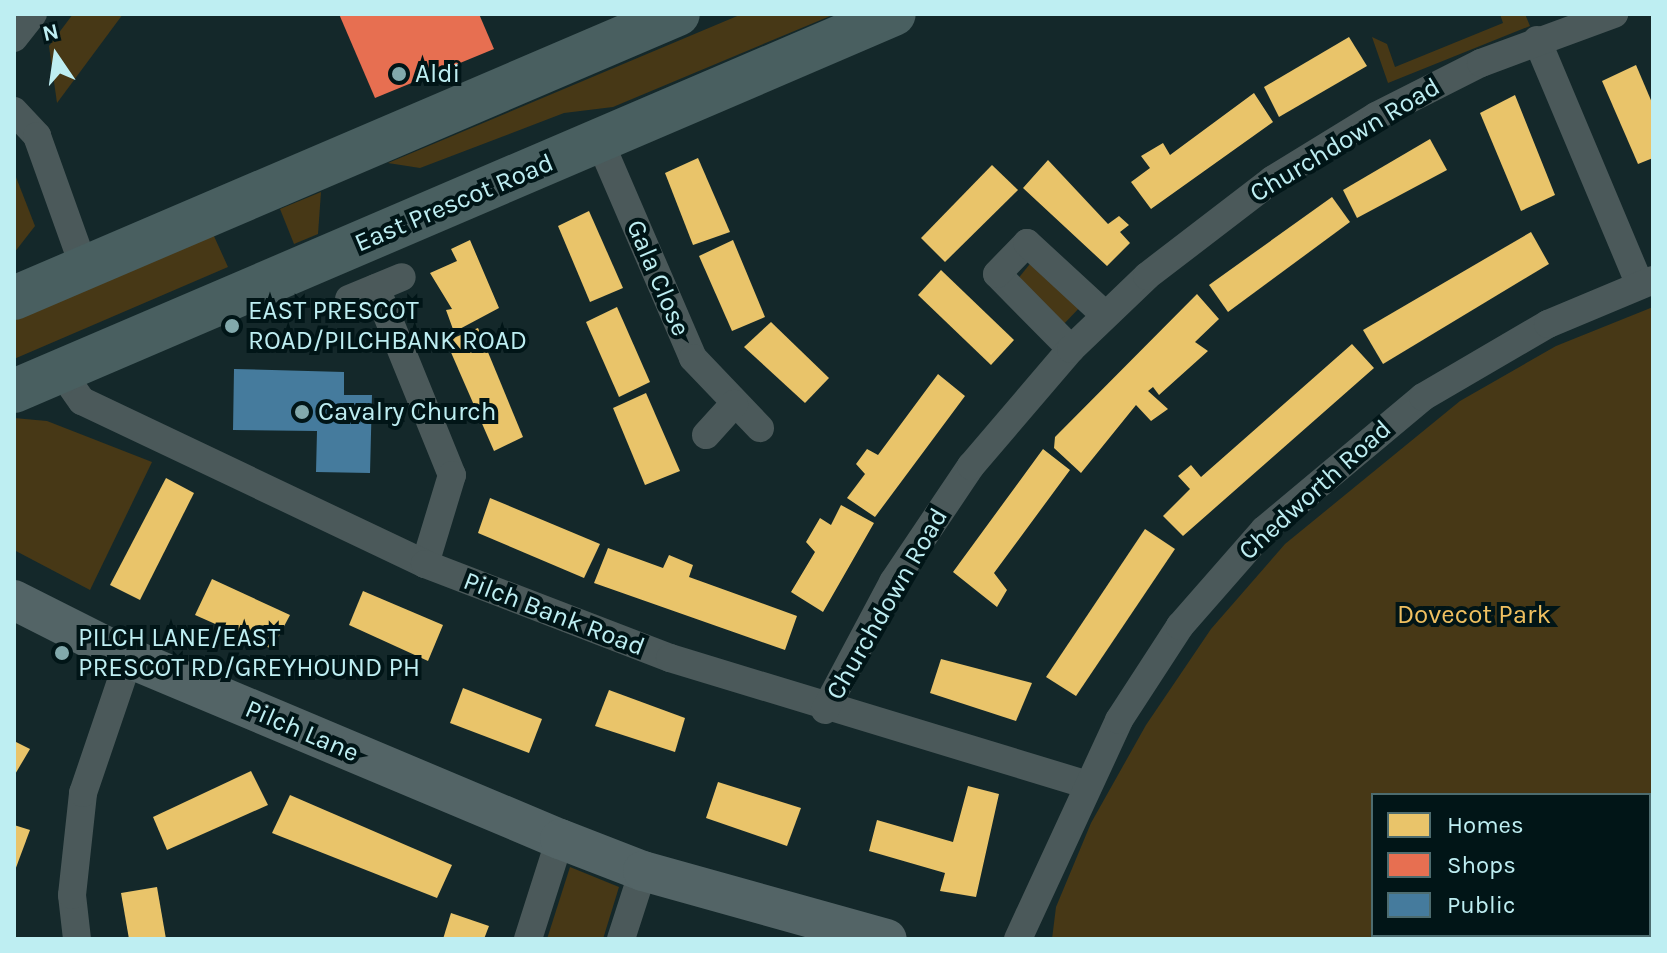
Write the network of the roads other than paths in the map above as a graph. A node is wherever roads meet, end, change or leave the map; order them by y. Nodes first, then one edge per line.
1 (33, 14) edge
2 (678, 14) edge
3 (894, 14) edge
4 (1614, 14) edge
5 (14, 38) edge
6 (1537, 40) junction
7 (14, 111) edge
8 (600, 142) junction
9 (84, 267) junction
10 (402, 277) dead end
11 (1646, 282) edge
12 (376, 288) junction
13 (14, 298) edge
14 (349, 299) dead end
15 (1105, 315) junction
16 (1071, 349) junction
17 (60, 370) junction
18 (14, 391) edge
19 (734, 404) junction
20 (760, 428) dead end
21 (706, 435) dead end
22 (425, 564) junction
23 (25, 611) edge
24 (129, 658) junction
25 (825, 710) junction
26 (1084, 784) junction
27 (560, 839) junction
28 (643, 871) junction
29 (77, 939) edge
30 (528, 939) edge
31 (621, 939) edge
32 (887, 939) edge
33 (1018, 939) edge

1 - 5 street
2 - 9 highway
3 - 8 highway, East Prescot Road
4 - 6 street, Churchdown Road
6 - 11 street
6 - 15 street, Churchdown Road
7 - 9 street
8 - 17 highway, East Prescot Road
8 - 19 street, Gala Close
9 - 13 highway
10 - 12 street
11 - 26 street, Chedworth Road
12 - 14 street
12 - 22 street
15 - 16 street, Churchdown Road
15 - 16 street
16 - 25 street, Churchdown Road
17 - 18 highway, East Prescot Road
17 - 22 street, Pilch Bank Road
19 - 20 street, Gala Close
19 - 21 street
22 - 25 street, Pilch Bank Road
23 - 24 street, Pilch Lane
24 - 27 street, Pilch Lane
24 - 29 street
25 - 26 street, Pilch Bank Road
26 - 33 street, Chedworth Road
27 - 28 street, Pilch Lane
27 - 30 street
28 - 31 street
28 - 32 street, Pilch Lane

